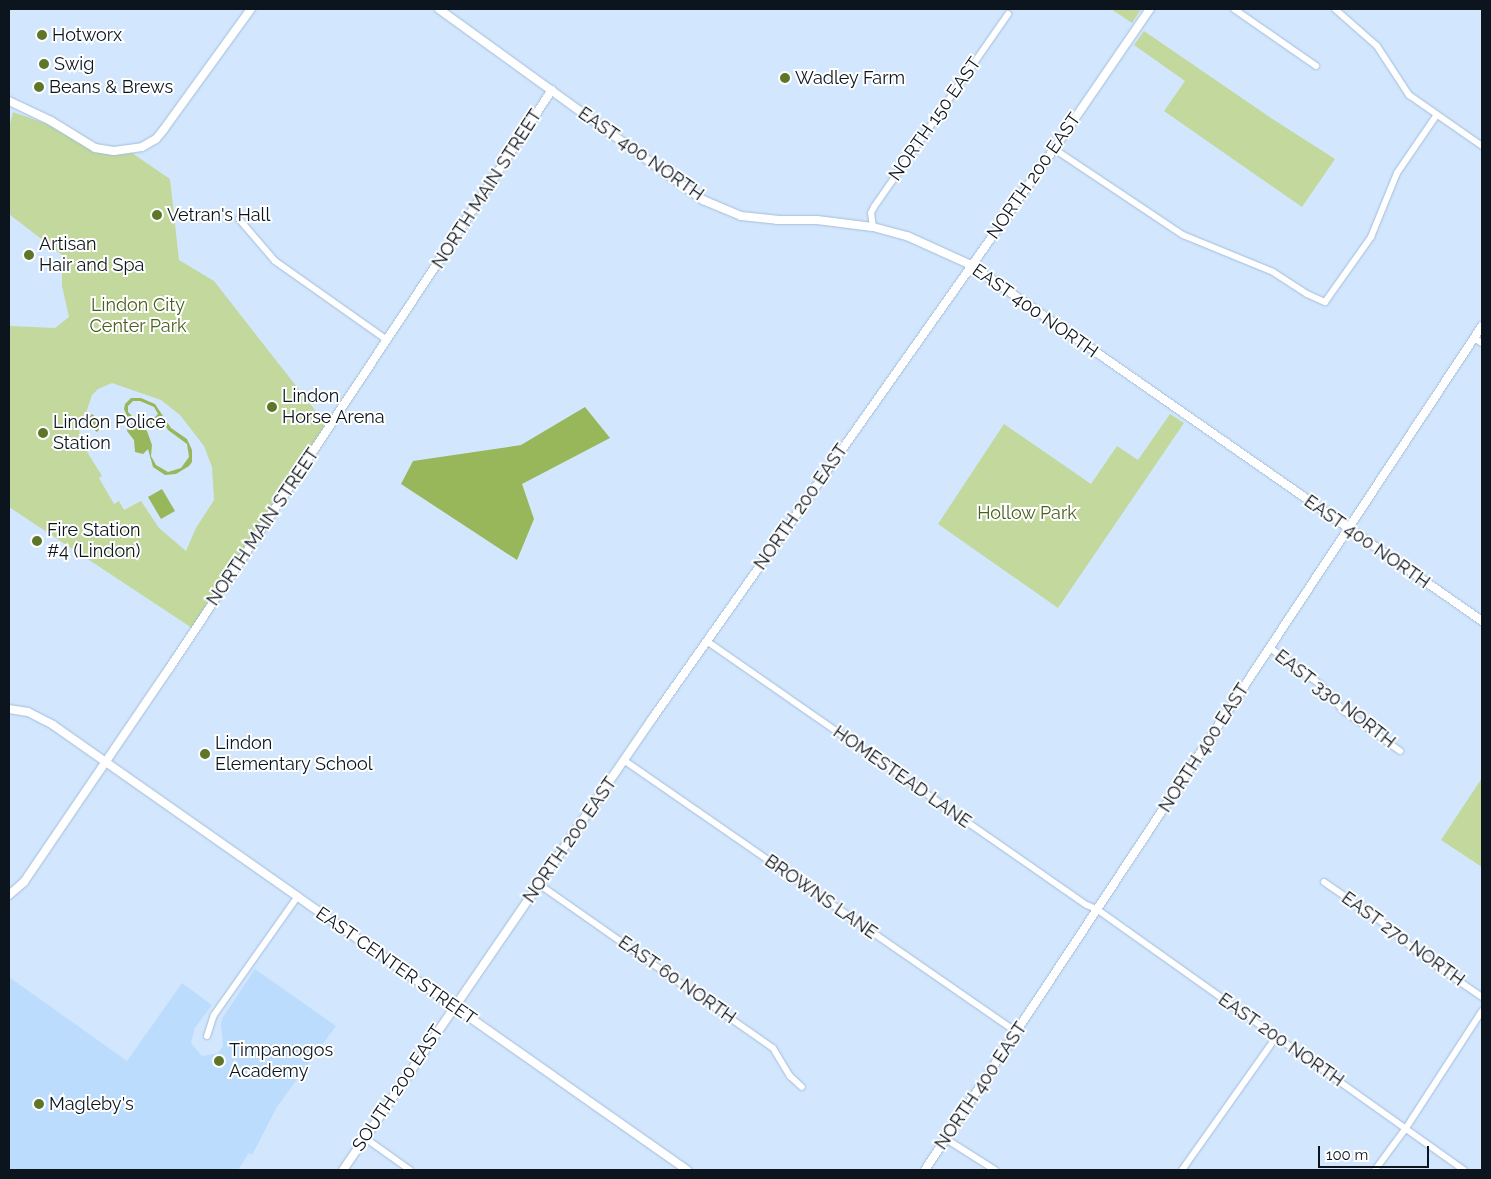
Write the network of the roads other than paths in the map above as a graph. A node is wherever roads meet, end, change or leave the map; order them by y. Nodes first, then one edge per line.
1 (251, 9) edge
2 (440, 9) edge
3 (1150, 9) edge
4 (1234, 9) edge
5 (1335, 9) edge
6 (1008, 14) dead end
7 (1316, 66) dead end
8 (552, 90) junction
9 (9, 101) edge
10 (1436, 116) junction
11 (1482, 146) edge
12 (1054, 149) junction
13 (239, 219) dead end
14 (873, 227) junction
15 (971, 265) junction
16 (1482, 326) edge
17 (1474, 338) junction
18 (387, 340) junction
19 (1482, 343) edge
20 (1347, 528) junction
21 (1482, 621) edge
22 (708, 642) junction
23 (1270, 648) junction
24 (9, 709) edge
25 (1400, 751) dead end
26 (625, 761) junction
27 (105, 762) junction
28 (1324, 882) dead end
29 (540, 884) junction
30 (9, 895) edge
31 (298, 896) junction
32 (1098, 910) junction
33 (1482, 997) edge
34 (454, 1007) junction
35 (1482, 1011) edge
36 (1018, 1032) junction
37 (208, 1036) dead end
38 (1276, 1037) junction
39 (802, 1087) dead end
40 (1406, 1128) junction
41 (365, 1138) junction
42 (946, 1139) junction
43 (343, 1170) edge
44 (410, 1170) edge
45 (687, 1170) edge
46 (925, 1170) edge
47 (995, 1170) edge
48 (1182, 1170) edge
49 (1375, 1170) edge
50 (1464, 1170) edge

1 - 9 street
2 - 8 street, EAST 400 NORTH
3 - 12 street, NORTH 200 EAST
4 - 7 street
5 - 10 street
6 - 14 street, NORTH 150 EAST
8 - 14 street, EAST 400 NORTH
8 - 18 street, NORTH MAIN STREET
10 - 11 street
10 - 12 street
12 - 15 street, NORTH 200 EAST
13 - 18 street
14 - 15 street, EAST 400 NORTH
15 - 20 street, EAST 400 NORTH
15 - 22 street, NORTH 200 EAST
16 - 17 street, NORTH 400 EAST
17 - 19 street
17 - 20 street, NORTH 400 EAST
18 - 27 street, NORTH MAIN STREET
20 - 21 street, EAST 400 NORTH
20 - 23 street, NORTH 400 EAST
22 - 26 street, NORTH 200 EAST
22 - 32 street, HOMESTEAD LANE
23 - 25 street, EAST 330 NORTH
23 - 32 street, NORTH 400 EAST
24 - 27 street, EAST CENTER STREET
26 - 29 street, NORTH 200 EAST
26 - 36 street, BROWNS LANE
27 - 30 street, NORTH MAIN STREET
27 - 31 street, EAST CENTER STREET
28 - 33 street, EAST 270 NORTH
29 - 34 street, NORTH 200 EAST
29 - 39 street, EAST 60 NORTH
31 - 34 street, EAST CENTER STREET
31 - 37 street
32 - 36 street, NORTH 400 EAST
32 - 38 street, EAST 200 NORTH
34 - 41 street, SOUTH 200 EAST
34 - 45 street, EAST CENTER STREET
35 - 40 street
36 - 42 street, NORTH 400 EAST
38 - 40 street, EAST 200 NORTH
38 - 48 street
40 - 49 street
40 - 50 street, EAST 200 NORTH
41 - 43 street, SOUTH 200 EAST
41 - 44 street
42 - 46 street, NORTH 400 EAST
42 - 47 street

